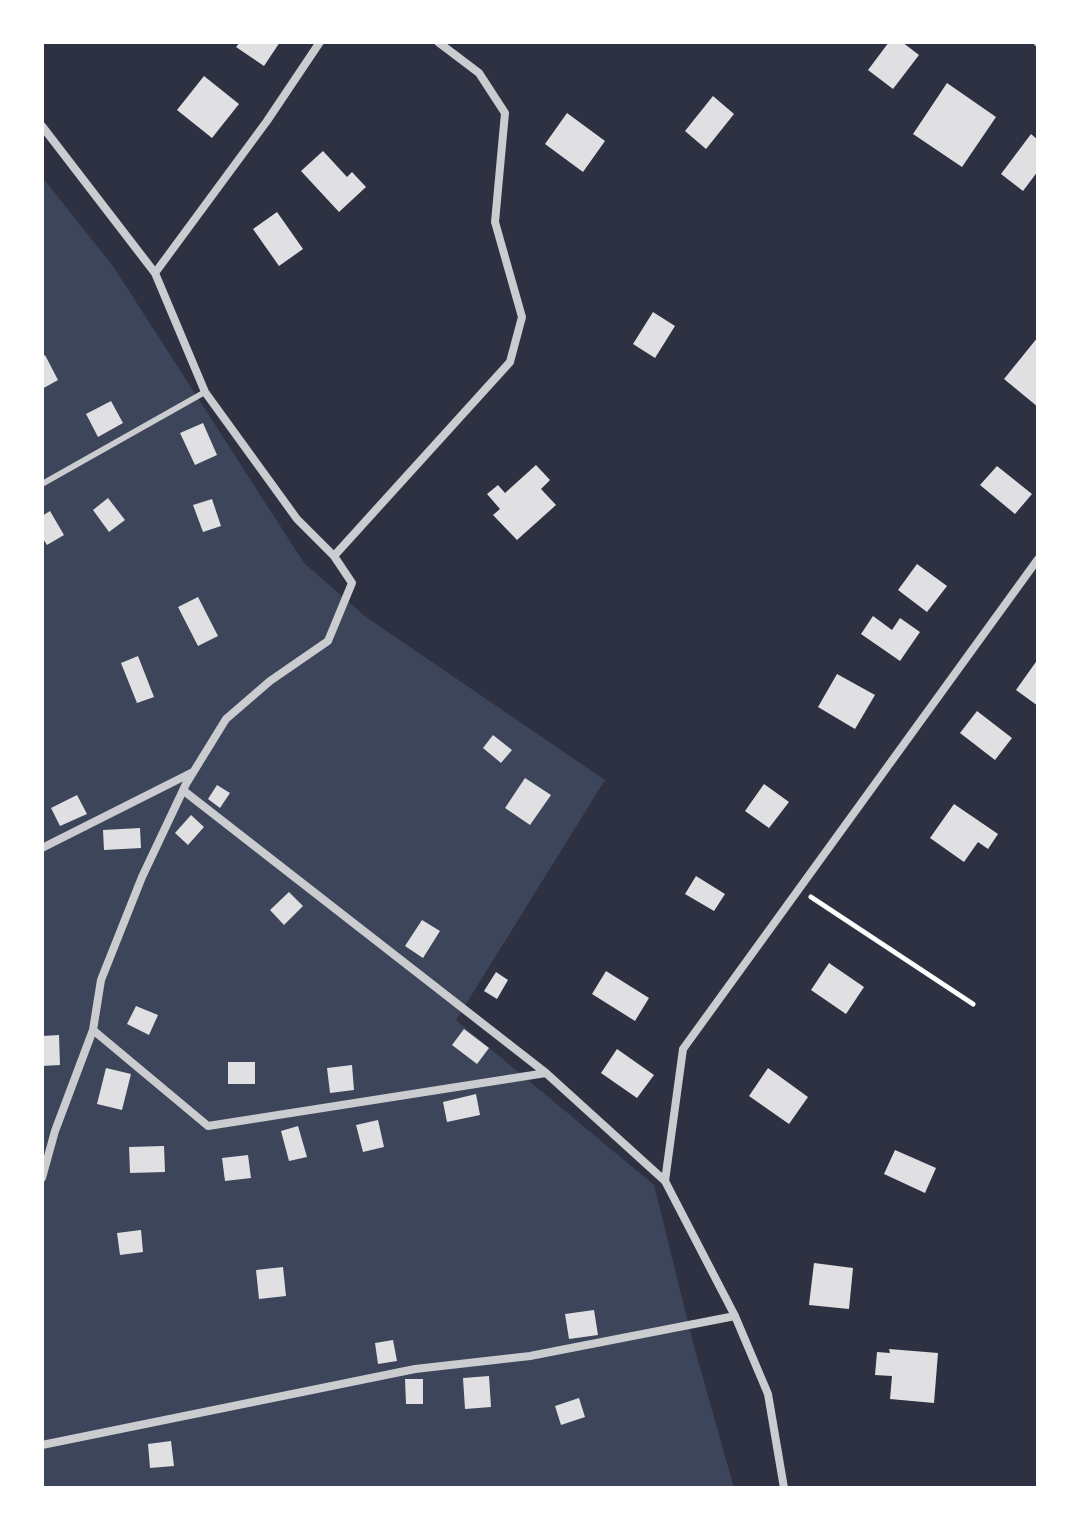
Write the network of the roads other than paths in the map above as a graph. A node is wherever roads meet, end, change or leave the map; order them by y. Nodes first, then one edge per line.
1 (320, 42) edge
2 (438, 42) edge
3 (42, 126) edge
4 (155, 273) junction
5 (205, 392) junction
6 (42, 484) edge
7 (334, 556) junction
8 (1038, 559) edge
9 (193, 772) junction
10 (184, 791) junction
11 (42, 848) edge
12 (93, 1030) junction
13 (546, 1073) junction
14 (42, 1178) edge
15 (665, 1181) junction
16 (735, 1316) junction
17 (42, 1445) edge
18 (784, 1488) edge

1 - 4 street
2 - 7 street
3 - 4 street
4 - 5 street
5 - 6 lane
5 - 7 street
7 - 9 street
8 - 15 street
9 - 10 street
9 - 11 street
10 - 12 street
10 - 13 street
12 - 13 street
12 - 14 street
13 - 15 street
15 - 16 street
16 - 17 street
16 - 18 street

